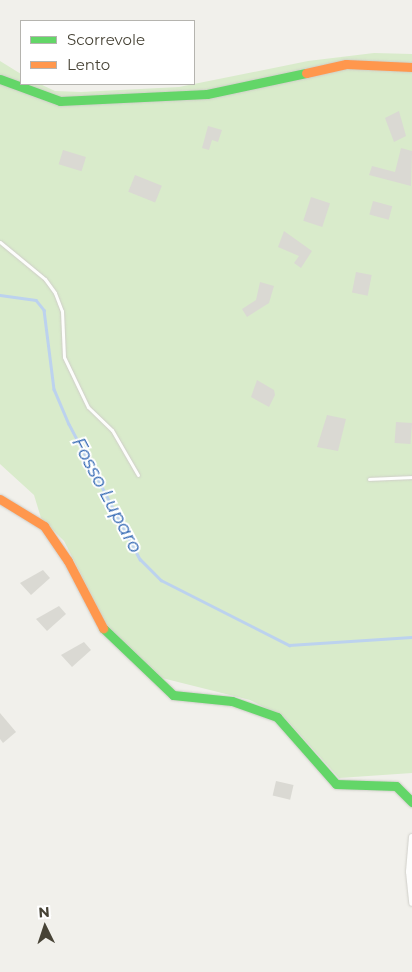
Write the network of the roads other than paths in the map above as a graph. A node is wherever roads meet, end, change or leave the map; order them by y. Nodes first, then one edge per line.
1 (412, 67) edge
2 (0, 79) edge
3 (0, 242) edge
4 (138, 476) dead end
5 (412, 477) edge
6 (369, 480) dead end
7 (0, 499) edge
8 (412, 802) edge
9 (412, 837) edge
10 (412, 903) edge

1 - 2 street
3 - 4 lane
5 - 6 lane
7 - 8 street
9 - 10 street

